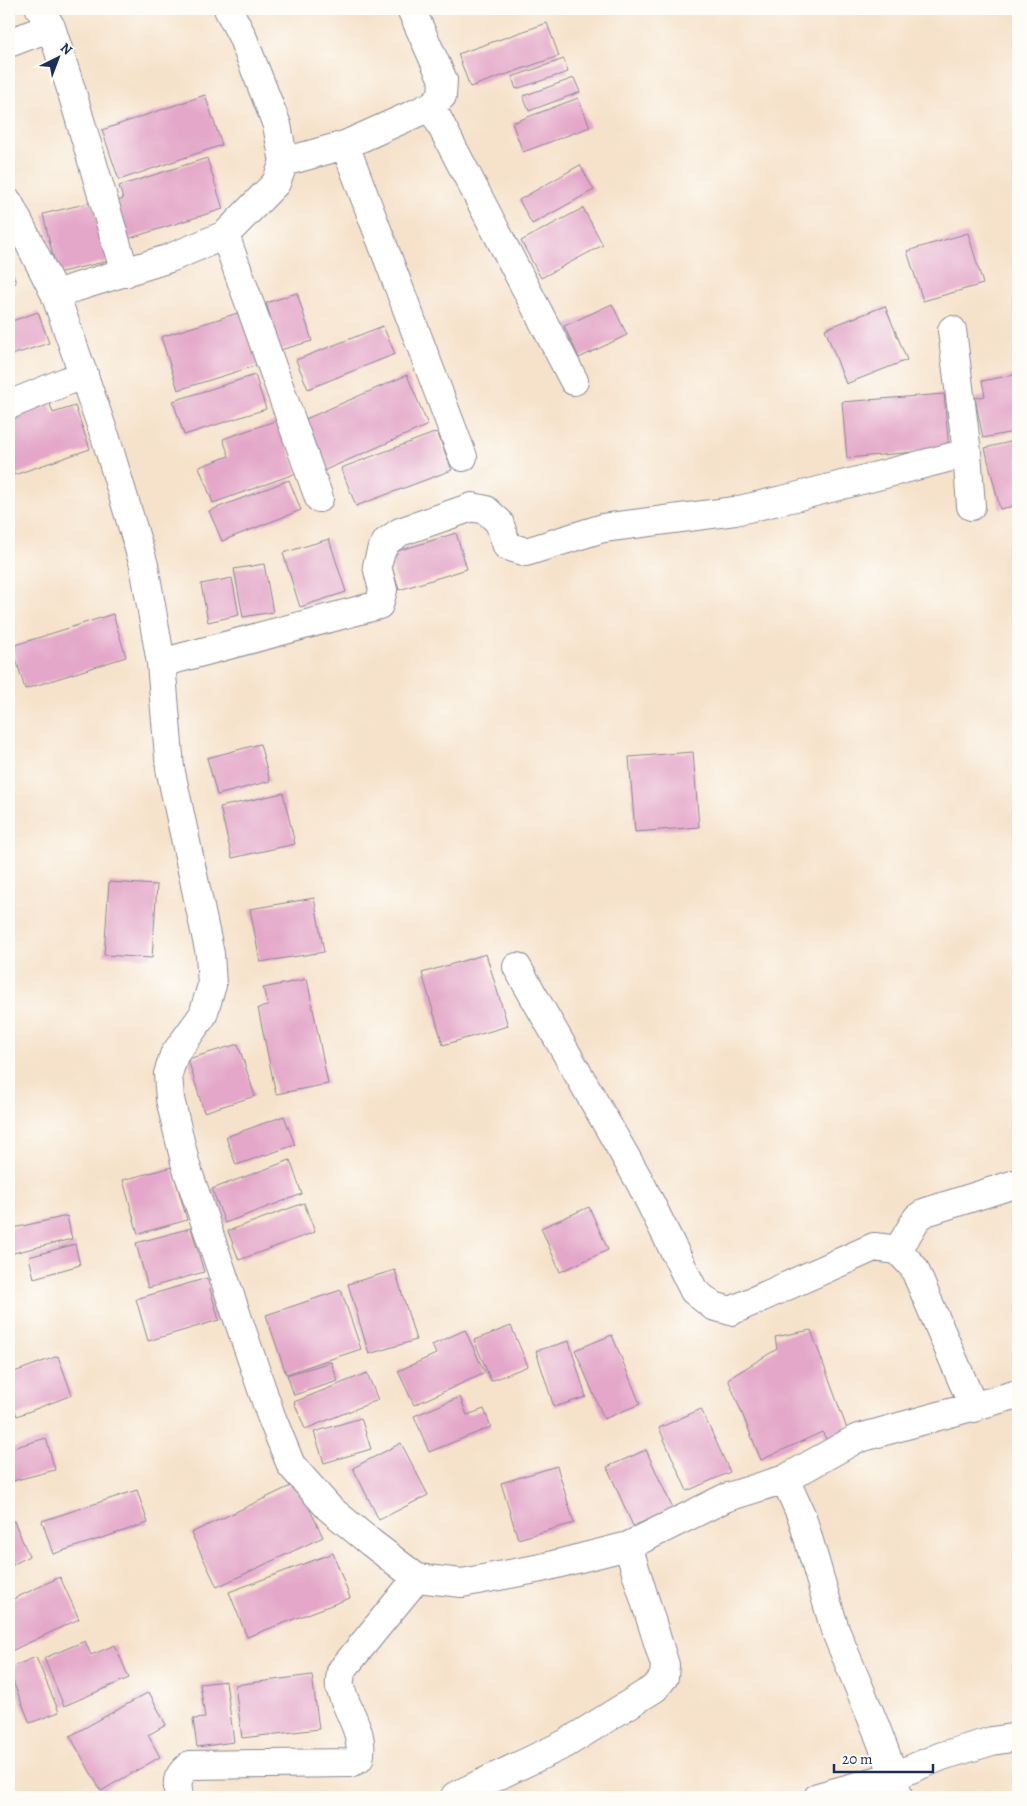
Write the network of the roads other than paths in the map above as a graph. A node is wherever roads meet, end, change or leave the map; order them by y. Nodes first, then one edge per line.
1 (229, 9) edge
2 (412, 9) edge
3 (46, 18) edge
4 (9, 43) edge
5 (431, 106) junction
6 (345, 145) junction
7 (284, 162) junction
8 (9, 204) edge
9 (225, 236) junction
10 (125, 273) junction
11 (55, 294) junction
12 (952, 330) dead end
13 (84, 374) junction
14 (574, 381) dead end
15 (9, 405) edge
16 (967, 452) junction
17 (463, 457) dead end
18 (319, 498) dead end
19 (971, 506) dead end
20 (161, 663) junction
21 (517, 966) dead end
22 (1018, 1183) edge
23 (898, 1250) junction
24 (1018, 1394) edge
25 (974, 1408) junction
26 (785, 1479) junction
27 (628, 1546) junction
28 (417, 1578) junction
29 (1018, 1736) edge
30 (896, 1787) edge
31 (455, 1796) dead end
32 (179, 1797) edge
33 (818, 1797) edge

1 - 7 street
2 - 5 street
3 - 4 street
3 - 10 street
5 - 6 street
5 - 14 street
6 - 7 street
6 - 17 street
7 - 9 street
8 - 11 street
9 - 10 street
9 - 18 street
10 - 11 street
11 - 13 street
12 - 16 street
13 - 15 street
13 - 20 street
16 - 19 street
16 - 20 street
20 - 28 street
21 - 23 street
22 - 23 street
23 - 25 street
24 - 25 street
25 - 26 street
26 - 27 street
26 - 30 street
27 - 28 street
27 - 31 street
28 - 32 street
29 - 30 street
30 - 33 street

